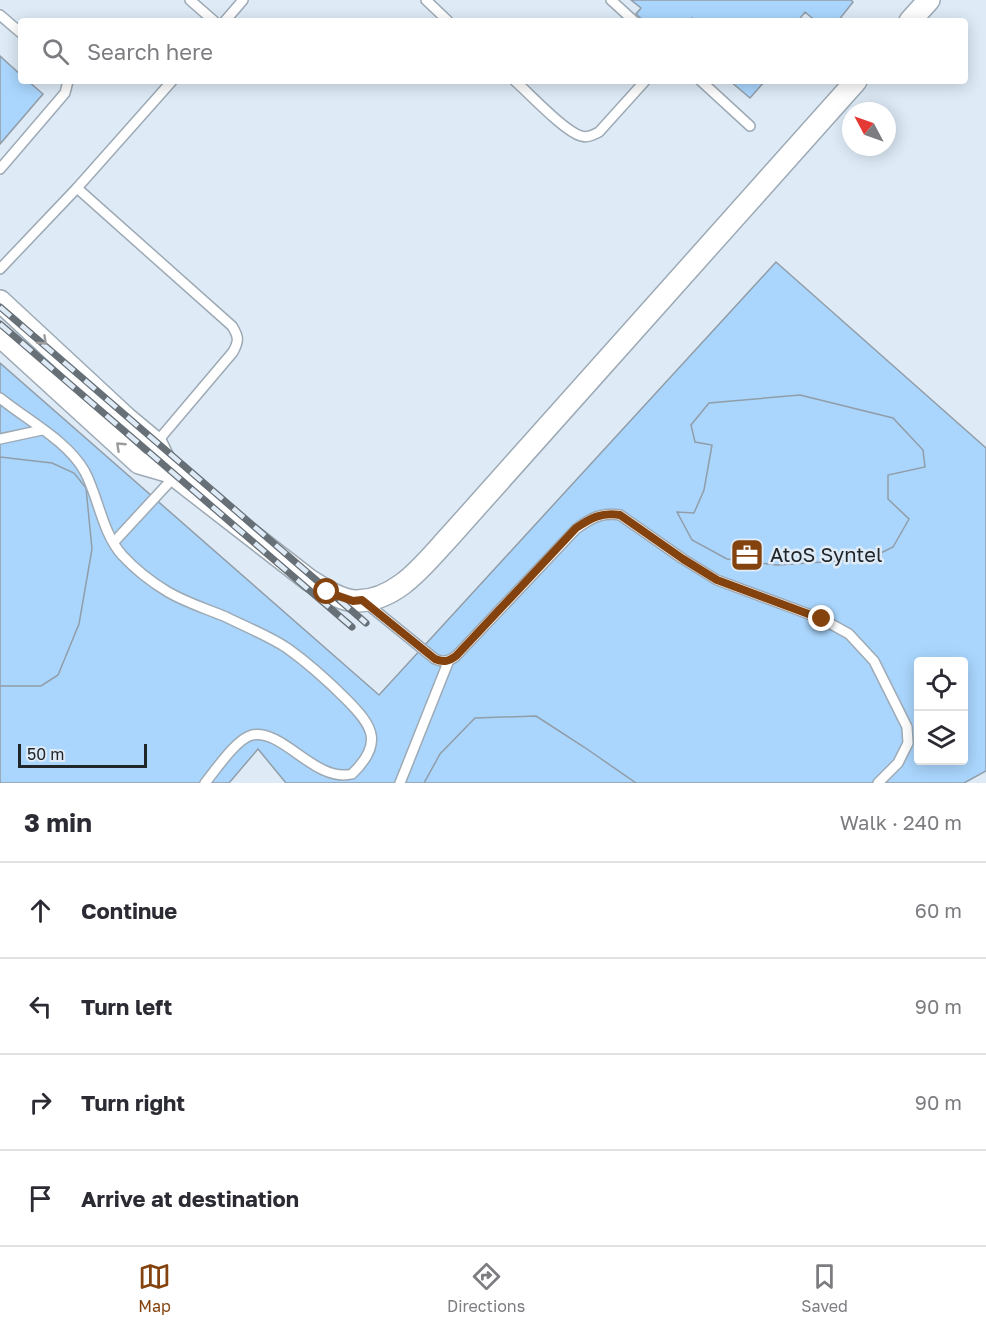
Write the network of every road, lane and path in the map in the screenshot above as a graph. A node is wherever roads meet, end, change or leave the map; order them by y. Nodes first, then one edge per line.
1 (190, 0) edge
2 (243, 0) edge
3 (426, 0) edge
4 (611, 0) edge
5 (928, 0) edge
6 (0, 15) edge
7 (211, 18) edge
8 (228, 18) edge
9 (445, 18) edge
10 (631, 18) edge
11 (913, 18) edge
12 (18, 30) edge
13 (67, 84) edge
14 (169, 84) edge
15 (518, 84) edge
16 (642, 84) edge
17 (703, 84) edge
18 (853, 84) edge
19 (750, 126) dead end
20 (0, 169) edge
21 (77, 188) junction
22 (0, 268) edge
23 (0, 301) edge
24 (0, 336) edge
25 (0, 398) edge
26 (42, 430) junction
27 (0, 439) edge
28 (156, 443) junction
29 (173, 474) junction
30 (114, 542) junction
31 (362, 600) junction
32 (449, 660) junction
33 (307, 772) dead end
34 (205, 783) edge
35 (327, 783) edge
36 (400, 783) edge
37 (879, 783) edge

1 - 7 lane
2 - 8 lane
3 - 9 lane
4 - 10 lane
5 - 11 street
6 - 12 lane
13 - 20 lane
14 - 21 lane
15 - 16 lane
17 - 19 lane
18 - 31 street
21 - 22 lane
21 - 28 lane
23 -> 28 street
29 -> 24 street
25 - 26 lane
26 - 27 lane
26 - 30 lane
28 - 29 street
29 - 30 lane
29 - 31 street
30 - 35 lane
31 - 32 lane
32 - 36 lane
32 - 37 lane
33 - 34 lane

